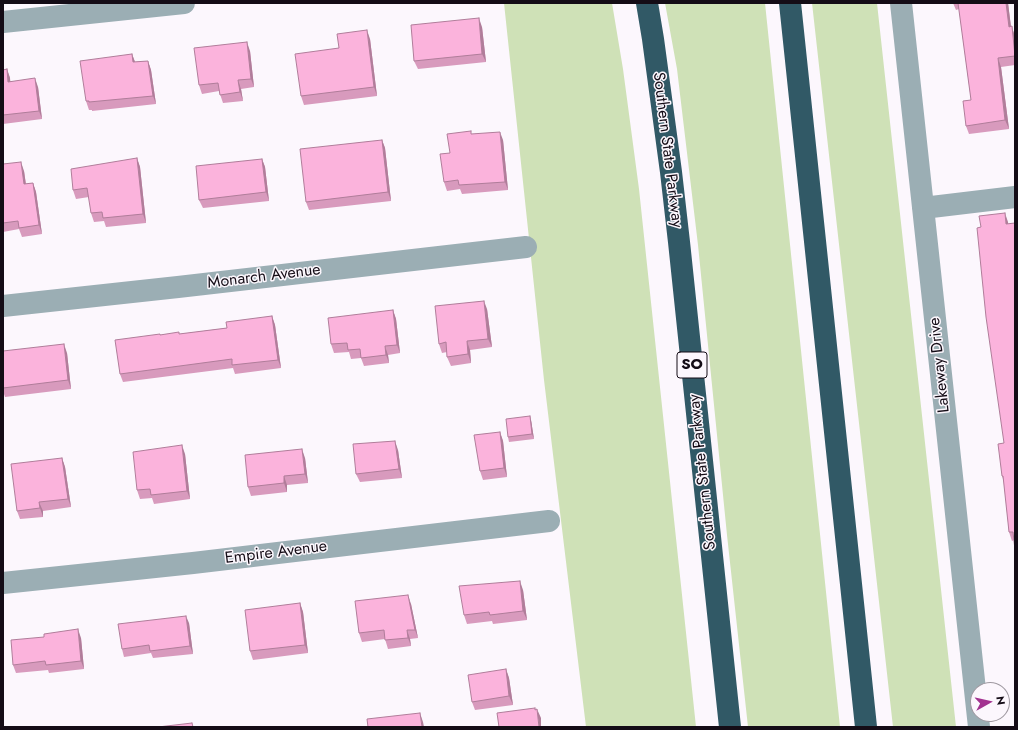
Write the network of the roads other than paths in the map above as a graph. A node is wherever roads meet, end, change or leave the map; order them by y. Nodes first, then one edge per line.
1 (184, 3) edge
2 (647, 3) edge
3 (790, 3) edge
4 (901, 3) edge
5 (3, 22) edge
6 (1015, 197) edge
7 (923, 208) junction
8 (526, 247) dead end
9 (3, 306) edge
10 (549, 521) dead end
11 (3, 583) edge
12 (730, 727) edge
13 (866, 727) edge
14 (979, 727) edge

1 - 5 street
2 - 12 highway, Southern State Parkway / SO
3 - 13 highway
4 - 7 street, Lakeway Drive
6 - 7 street
7 - 14 street, Lakeway Drive
8 - 9 street, Monarch Avenue
10 - 11 street, Empire Avenue

